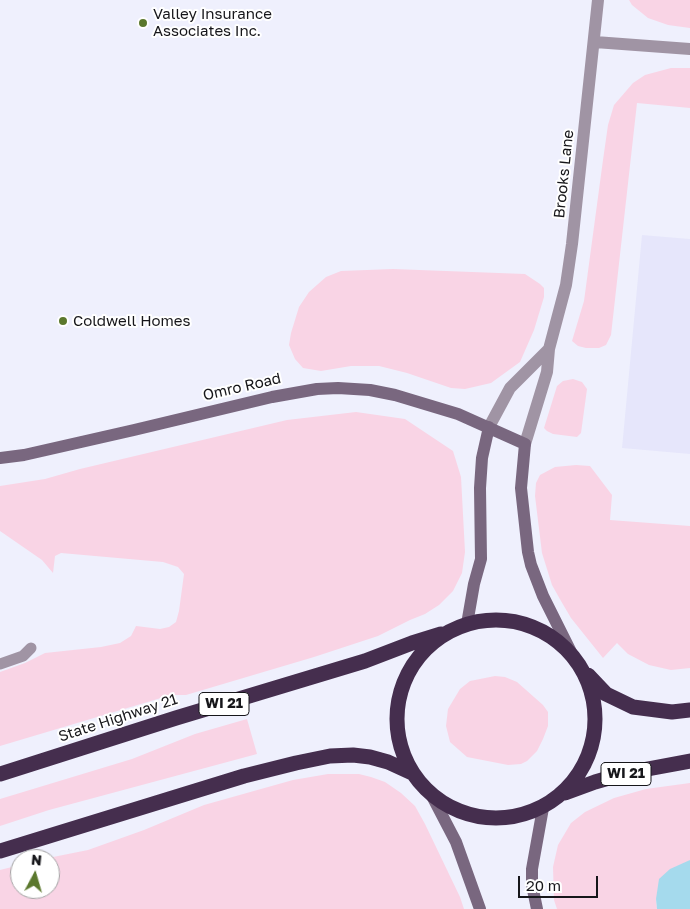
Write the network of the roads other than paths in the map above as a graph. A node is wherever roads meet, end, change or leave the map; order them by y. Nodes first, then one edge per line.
1 (598, 0) edge
2 (595, 42) junction
3 (690, 49) edge
4 (549, 349) junction
5 (489, 427) junction
6 (525, 444) junction
7 (0, 458) edge
8 (467, 624) junction
9 (447, 632) junction
10 (31, 648) dead end
11 (572, 654) junction
12 (0, 664) edge
13 (585, 672) junction
14 (690, 710) edge
15 (690, 761) edge
16 (412, 773) junction
17 (0, 774) edge
18 (564, 794) junction
19 (432, 796) junction
20 (543, 808) junction
21 (0, 851) edge
22 (480, 909) edge
23 (537, 909) edge

1 - 2 street, Brooks Lane
2 - 3 street
2 - 4 street, Brooks Lane
4 - 5 street
4 - 6 street, Brooks Lane
5 - 6 street, Omro Road
5 - 7 street, Omro Road
5 - 8 street
6 - 11 street
8 - 9 highway
8 - 11 highway
9 - 16 highway
9 - 17 highway, State Highway 21 / WI 21
10 - 12 lane
11 - 13 highway
13 - 14 highway
13 - 18 highway
15 - 18 highway, WI 21
16 - 19 highway
16 - 21 highway
18 - 20 highway
19 - 20 highway
19 - 22 street
20 - 23 street

